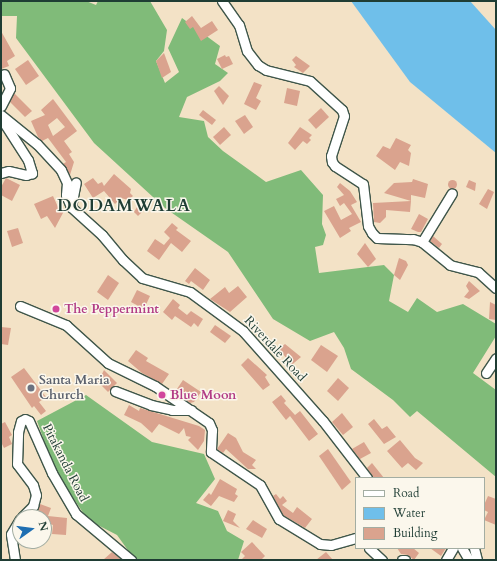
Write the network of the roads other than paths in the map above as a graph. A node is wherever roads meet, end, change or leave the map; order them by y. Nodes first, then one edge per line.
1 (222, 1) edge
2 (4, 74) dead end
3 (1, 106) edge
4 (1, 117) edge
5 (1, 173) edge
6 (76, 182) dead end
7 (452, 193) dead end
8 (71, 207) junction
9 (422, 242) junction
10 (496, 288) edge
11 (20, 306) dead end
12 (496, 358) edge
13 (486, 373) dead end
14 (115, 391) dead end
15 (191, 410) junction
16 (366, 477) edge
17 (30, 509) edge
18 (355, 538) edge
19 (13, 549) edge
20 (369, 549) edge
21 (452, 549) edge
22 (463, 549) edge
23 (474, 549) edge
24 (15, 560) edge
25 (131, 560) edge
26 (382, 560) edge
27 (402, 560) edge
28 (405, 560) edge
29 (446, 560) edge
30 (469, 560) edge
31 (477, 560) edge

1 - 9 street
2 - 3 street
4 - 5 street
4 - 8 street
6 - 8 street
7 - 9 street
8 - 16 street, Riverdale Road
9 - 10 street
11 - 15 street
12 - 13 street
14 - 15 street
15 - 18 street
17 - 25 street, Pitakanda Road
19 - 24 street
20 - 26 street
21 - 29 street
22 - 30 street
23 - 31 street
27 - 28 street

